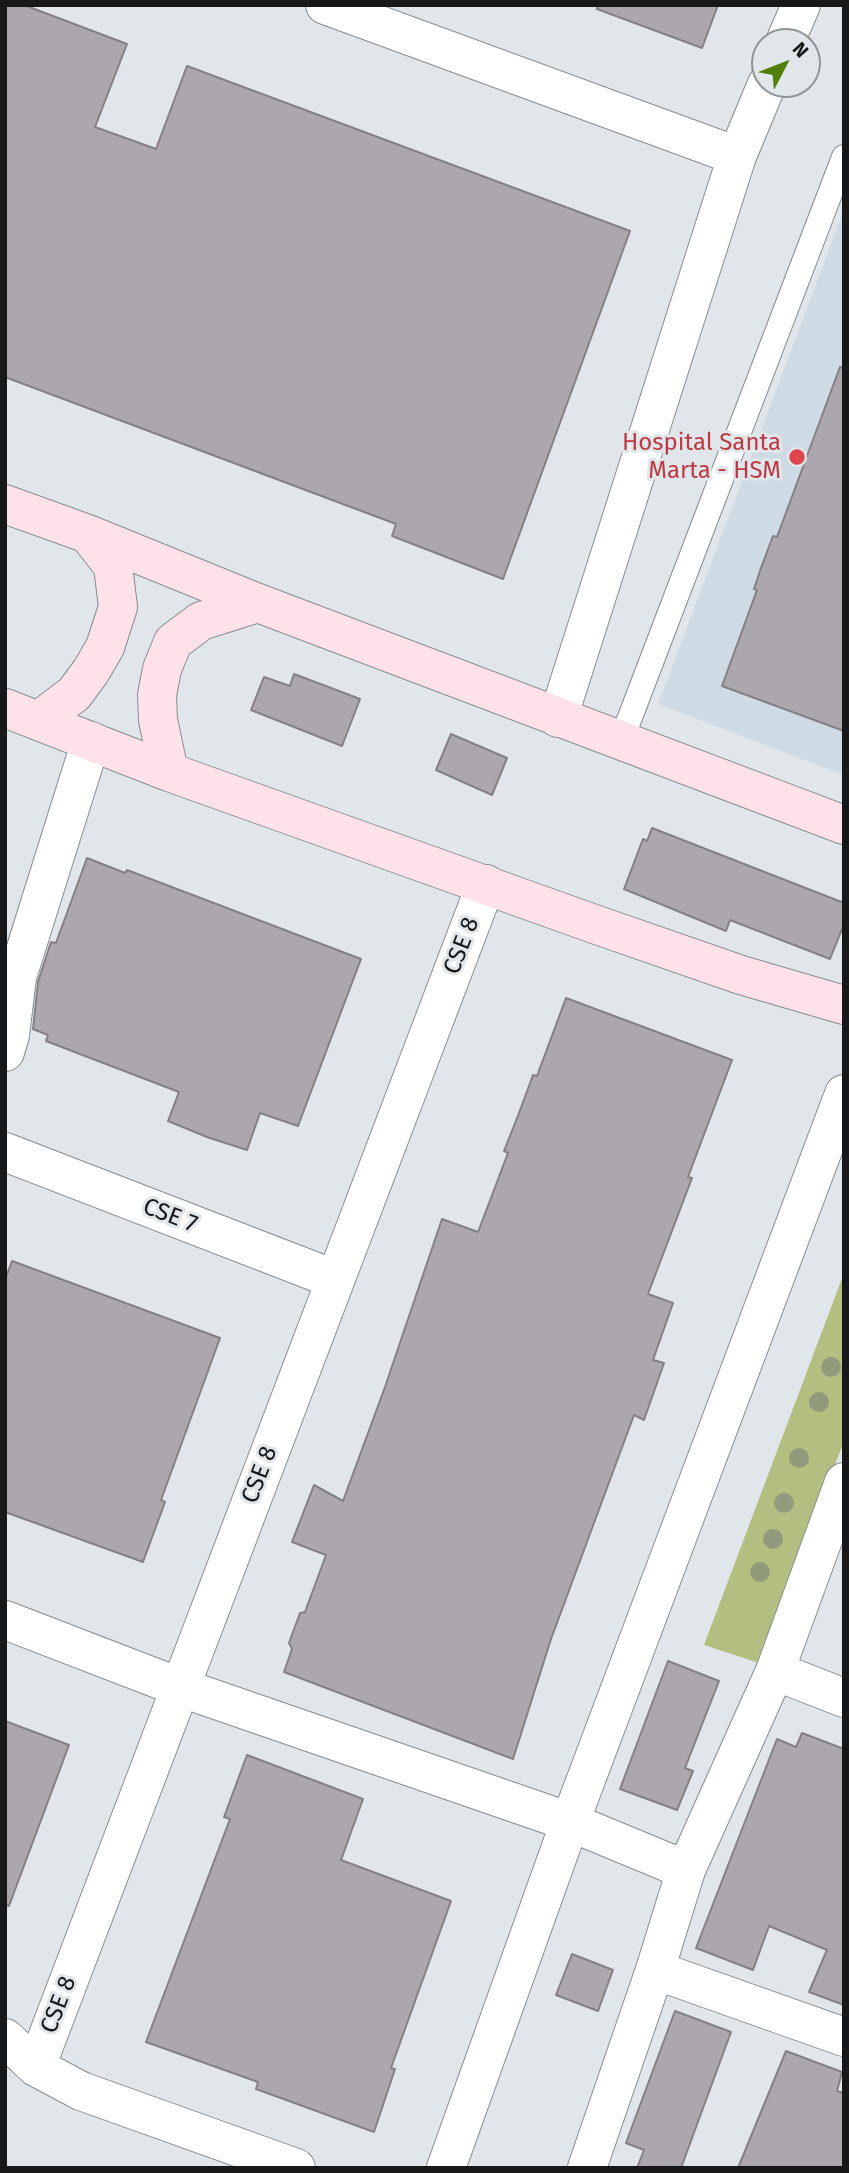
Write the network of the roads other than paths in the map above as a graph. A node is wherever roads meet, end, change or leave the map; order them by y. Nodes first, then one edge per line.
1 (325, 5) edge
2 (801, 5) edge
3 (791, 28) edge
4 (761, 98) edge
5 (737, 156) junction
6 (844, 157) edge
7 (5, 504) edge
8 (88, 534) junction
9 (258, 603) junction
10 (22, 715) edge
11 (558, 718) junction
12 (91, 741) junction
13 (621, 741) junction
14 (169, 772) junction
15 (844, 825) edge
16 (486, 884) junction
17 (844, 1005) edge
18 (5, 1052) edge
19 (844, 1094) edge
20 (5, 1152) edge
21 (334, 1279) junction
22 (844, 1482) edge
23 (5, 1620) edge
24 (775, 1671) junction
25 (179, 1687) junction
26 (844, 1698) edge
27 (570, 1822) junction
28 (686, 1870) junction
29 (655, 1970) junction
30 (844, 2037) edge
31 (5, 2038) edge
32 (36, 2067) junction
33 (296, 2168) edge
34 (446, 2168) edge
35 (587, 2168) edge

1 - 5 street
2 - 3 street
4 - 5 street
5 - 11 street
6 - 13 lane
7 - 8 street
8 - 9 street
8 - 10 street
9 - 11 street
9 - 14 street
10 - 12 street
11 - 13 street
12 - 14 street
12 - 18 street
13 - 15 street
14 - 16 street
16 - 17 street
16 - 21 street, CSE 8
19 - 27 street
20 - 21 street, CSE 7
21 - 25 street, CSE 8
22 - 24 street
23 - 25 street
24 - 26 street
24 - 28 street
25 - 27 street
25 - 32 street, CSE 8
27 - 28 street
27 - 34 street
28 - 29 street
29 - 30 street
29 - 35 street
31 - 32 street
32 - 33 street

